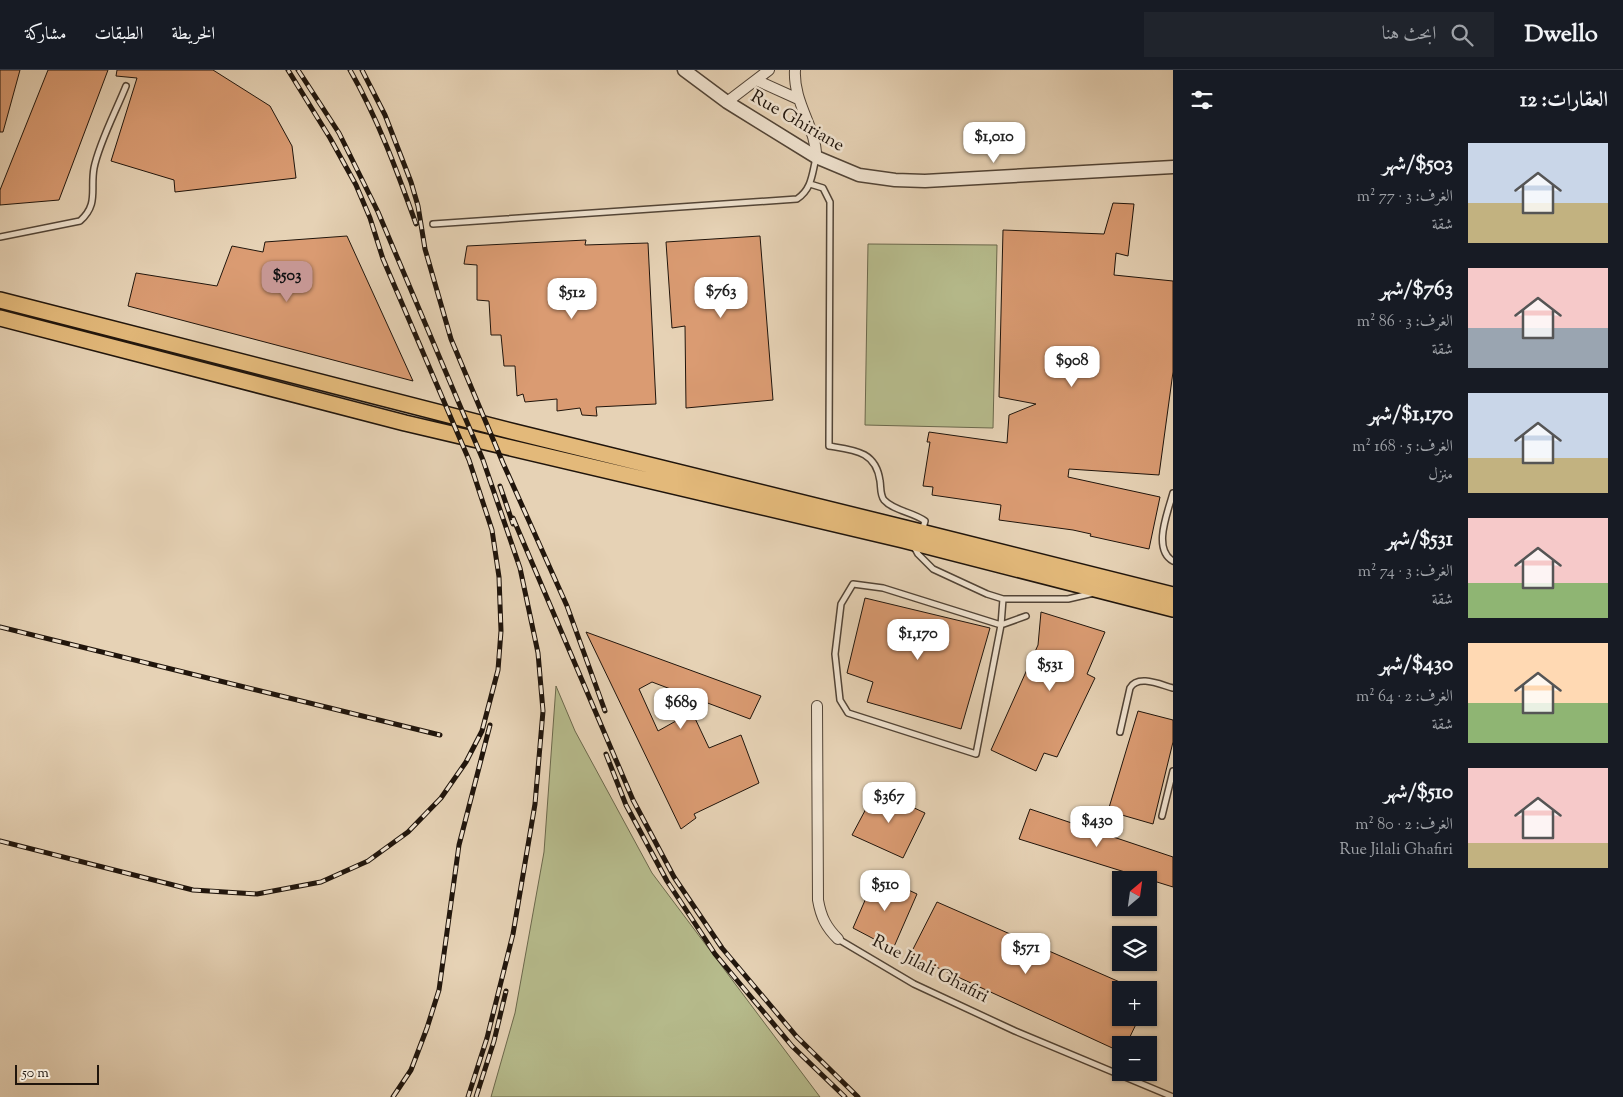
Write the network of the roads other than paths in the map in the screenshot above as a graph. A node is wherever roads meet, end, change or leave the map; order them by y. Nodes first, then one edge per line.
1 (684, 70) edge
2 (769, 70) edge
3 (795, 70) edge
4 (756, 80) junction
5 (126, 86) dead end
6 (798, 99) junction
7 (727, 102) junction
8 (816, 157) junction
9 (1173, 167) edge
10 (810, 184) junction
11 (433, 224) dead end
12 (0, 237) edge
13 (0, 300) edge
14 (0, 318) edge
15 (1173, 493) edge
16 (917, 537) junction
17 (1173, 561) edge
18 (1104, 591) junction
19 (1173, 595) edge
20 (1003, 599) junction
21 (1173, 609) edge
22 (1026, 616) dead end
23 (1001, 625) junction
24 (1173, 688) edge
25 (817, 706) dead end
26 (1120, 732) dead end
27 (1173, 771) edge
28 (1162, 816) dead end
29 (838, 939) joint
30 (1173, 1097) edge

1 - 7 street, Rue Ghiriane
2 - 4 street
3 - 6 street
4 - 6 street
4 - 7 street
5 - 12 lane
6 - 8 street
7 - 8 street, Rue Ghiriane
8 - 9 street, Rue Ghiriane
8 - 10 lane
10 - 11 lane
10 - 16 lane
13 - 16 main road
14 - 16 main road
15 - 17 lane
16 - 18 main road
16 - 19 main road
16 - 20 lane
18 - 20 lane
18 - 21 main road
20 - 23 lane
22 - 23 lane
23 - 23 lane
24 - 26 lane
25 - 29 street, Rue Jilali Ghafiri
27 - 28 lane
29 - 30 lane, Rue Jilali Ghafiri

